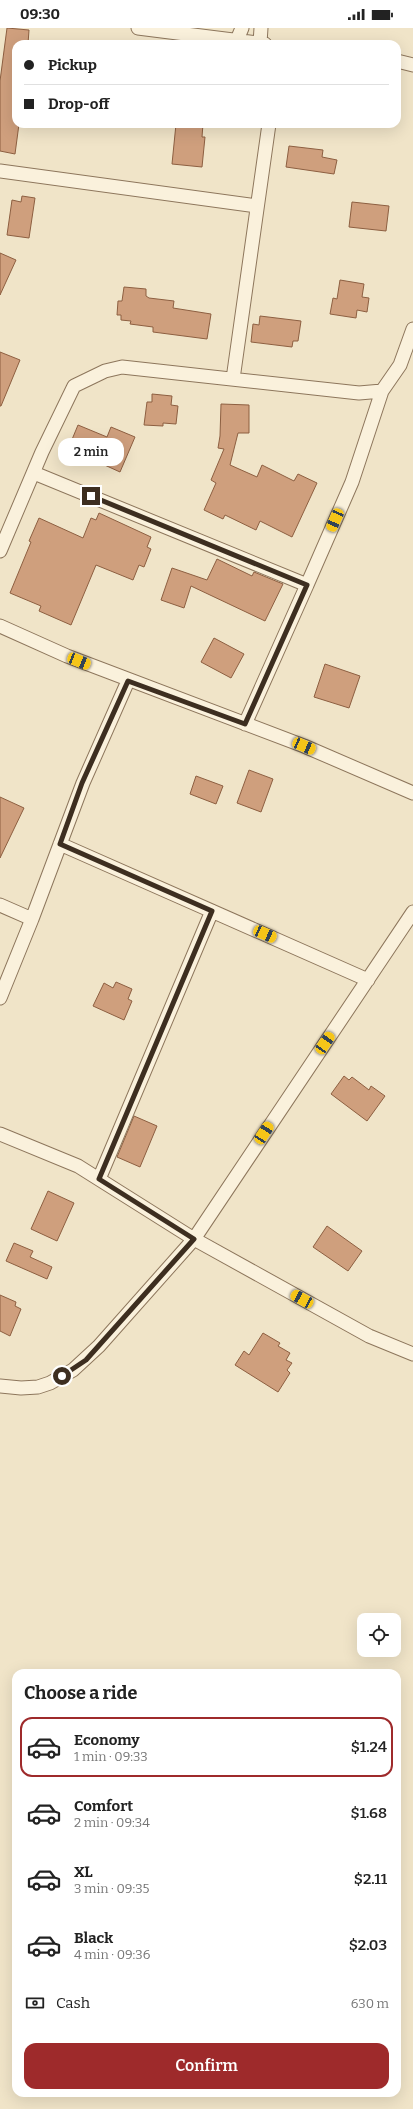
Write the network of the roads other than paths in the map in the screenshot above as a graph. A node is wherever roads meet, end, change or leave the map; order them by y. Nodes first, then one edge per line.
1 (138, 28) edge
2 (261, 28) edge
3 (239, 34) edge
4 (253, 40) edge
5 (262, 40) edge
6 (401, 62) edge
7 (413, 65) edge
8 (268, 128) edge
9 (0, 171) edge
10 (257, 206) junction
11 (413, 329) edge
12 (233, 379) junction
13 (382, 391) junction
14 (34, 473) junction
15 (0, 551) edge
16 (307, 585) junction
17 (0, 626) edge
18 (128, 681) junction
19 (245, 724) junction
20 (413, 793) edge
21 (60, 844) junction
22 (0, 906) edge
23 (212, 911) junction
24 (413, 912) edge
25 (32, 919) junction
26 (368, 980) junction
27 (0, 998) edge
28 (0, 1134) edge
29 (99, 1179) junction
30 (194, 1239) junction
31 (413, 1354) edge
32 (0, 1386) edge

1 - 3 street
2 - 5 street
3 - 4 street
6 - 7 street
8 - 10 street
9 - 10 street
10 - 12 street
11 - 13 street
12 - 13 street
12 - 14 street
13 - 16 street
14 - 15 street
14 - 16 street
16 - 19 street
17 - 18 street
18 - 19 street
18 - 21 street
19 - 20 street
21 - 23 street
21 - 25 street
22 - 25 street
23 - 26 street
23 - 29 street
24 - 26 street
25 - 27 street
26 - 30 street
28 - 29 street
29 - 30 street
30 - 31 street
30 - 32 street

